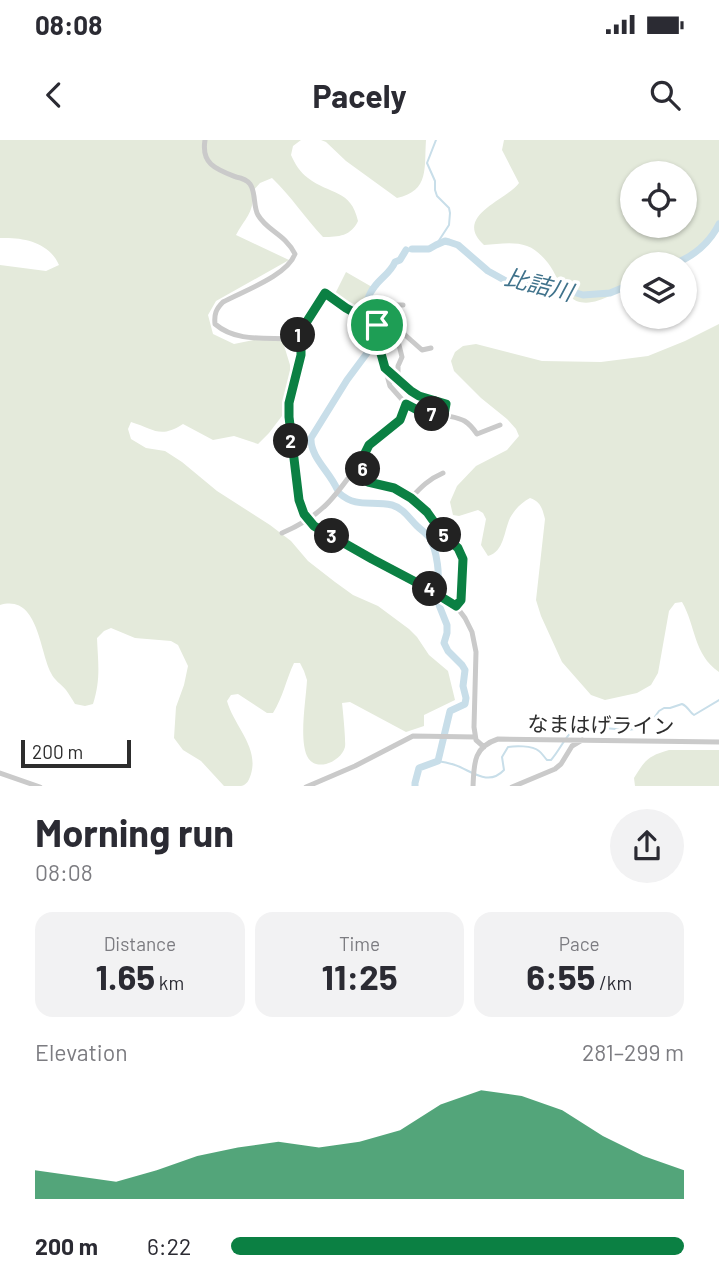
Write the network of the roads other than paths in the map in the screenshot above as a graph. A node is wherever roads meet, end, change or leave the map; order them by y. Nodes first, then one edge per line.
1 (205, 140) edge
2 (403, 305) dead end
3 (377, 325) junction
4 (294, 339) junction
5 (431, 348) dead end
6 (385, 368) junction
7 (398, 379) junction
8 (406, 404) junction
9 (444, 415) junction
10 (500, 425) dead end
11 (364, 455) junction
12 (443, 473) dead end
13 (411, 498) junction
14 (308, 519) junction
15 (282, 533) dead end
16 (456, 606) junction
17 (475, 737) junction
18 (582, 740) junction
19 (719, 742) edge
20 (484, 747) junction
21 (2, 774) edge
22 (0, 782) edge
23 (40, 786) edge
24 (306, 786) edge
25 (473, 786) edge
26 (512, 786) edge

1 - 4 street
2 - 3 street
3 - 4 street
3 - 6 street
4 - 14 street
5 - 7 street
6 - 7 street
6 - 8 street
7 - 9 street
8 - 9 street
8 - 11 street
9 - 10 street
11 - 13 street
11 - 14 street
12 - 13 street
13 - 16 street
14 - 15 street
14 - 16 street
16 - 17 street
17 - 20 street
17 - 24 street
18 - 19 street, なまはげライン
18 - 20 street, なまはげライン
18 - 26 street
20 - 25 street
21 - 22 street
21 - 23 street

